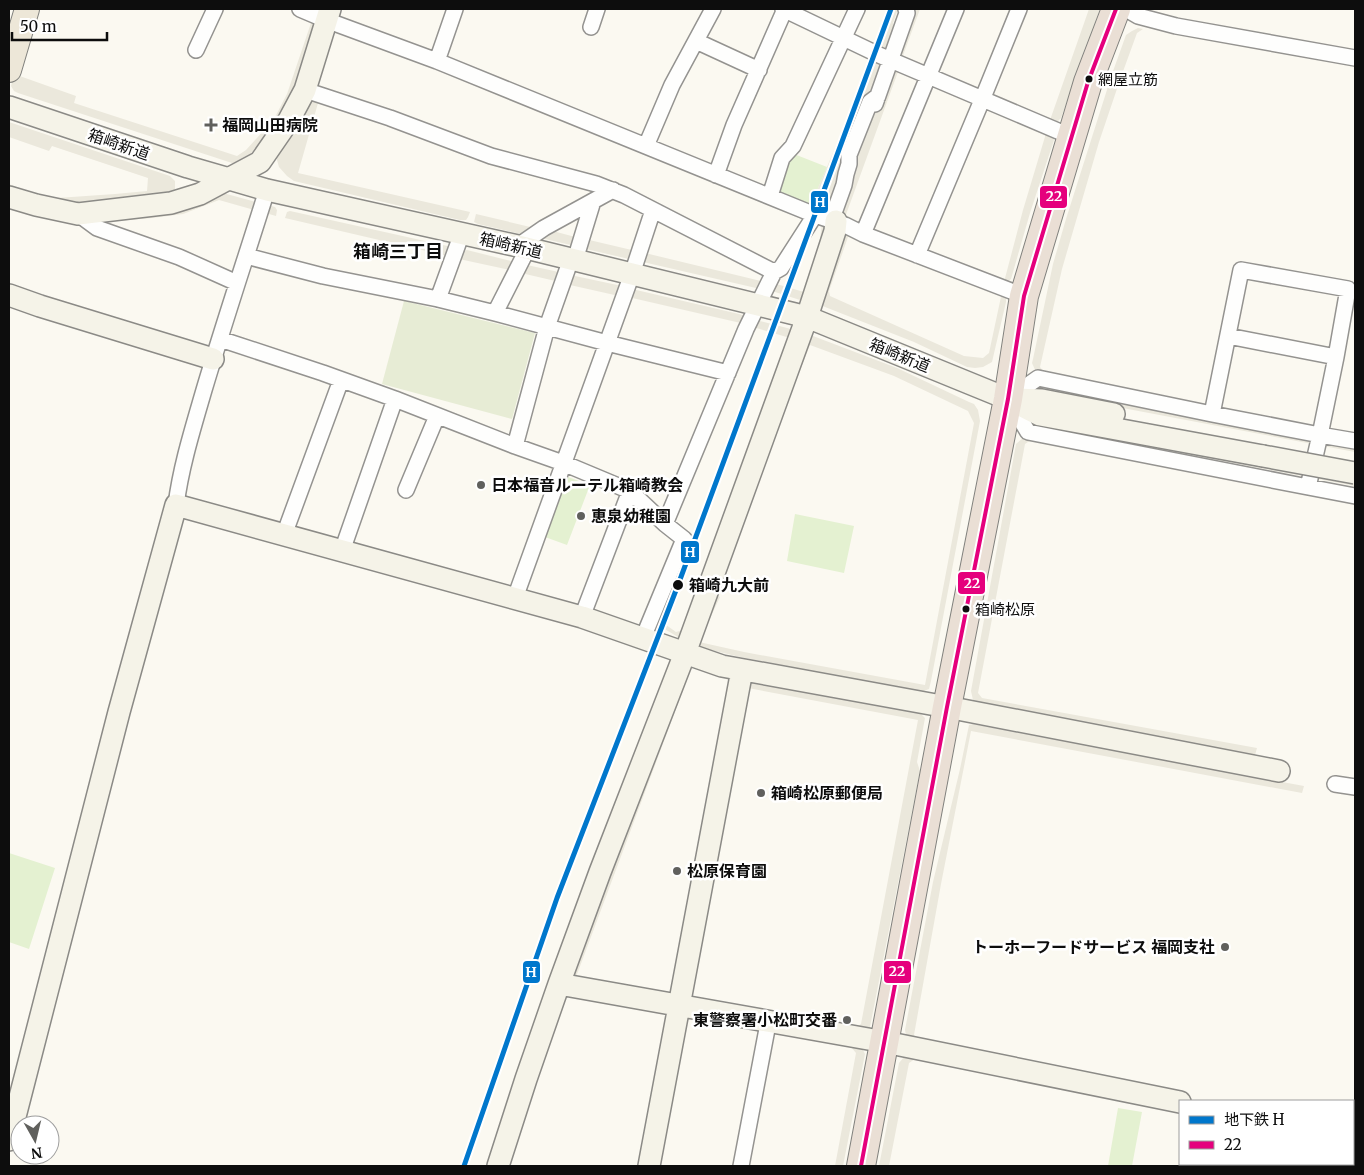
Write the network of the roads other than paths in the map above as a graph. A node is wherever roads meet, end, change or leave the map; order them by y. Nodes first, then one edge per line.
1 (27, 9) edge
2 (215, 9) edge
3 (300, 9) edge
4 (455, 9) edge
5 (597, 9) edge
6 (713, 9) edge
7 (784, 9) edge
8 (857, 9) edge
9 (905, 9) edge
10 (956, 9) edge
11 (1019, 9) edge
12 (1116, 9) edge
13 (1126, 9) edge
14 (328, 15) edge
15 (591, 27) dead end
16 (842, 38) junction
17 (696, 41) junction
18 (196, 50) dead end
19 (1355, 58) edge
20 (891, 60) junction
21 (437, 61) junction
22 (9, 70) edge
23 (759, 70) junction
24 (928, 77) junction
25 (305, 90) junction
26 (982, 100) junction
27 (9, 107) edge
28 (1072, 138) junction
29 (646, 146) junction
30 (716, 175) junction
31 (226, 179) junction
32 (267, 190) junction
33 (613, 190) junction
34 (770, 196) junction
35 (9, 197) edge
36 (593, 201) junction
37 (653, 210) junction
38 (78, 214) junction
39 (815, 214) junction
40 (836, 221) junction
41 (462, 234) junction
42 (863, 234) junction
43 (523, 247) junction
44 (917, 254) junction
45 (246, 256) junction
46 (573, 260) junction
47 (774, 272) junction
48 (632, 274) junction
49 (237, 282) junction
50 (9, 295) edge
51 (1024, 296) junction
52 (438, 299) junction
53 (758, 304) junction
54 (495, 312) junction
55 (807, 317) junction
56 (547, 327) junction
57 (1228, 336) junction
58 (607, 343) junction
59 (217, 349) junction
60 (1336, 357) junction
61 (728, 373) junction
62 (341, 380) junction
63 (395, 399) junction
64 (1008, 399) junction
65 (1212, 414) junction
66 (437, 416) junction
67 (1320, 435) junction
68 (1355, 441) edge
69 (515, 446) junction
70 (1265, 449) junction
71 (1355, 459) edge
72 (563, 463) junction
73 (1355, 473) edge
74 (1308, 487) junction
75 (406, 490) dead end
76 (630, 492) junction
77 (1355, 496) edge
78 (176, 505) junction
79 (665, 524) junction
80 (284, 535) junction
81 (342, 551) junction
82 (515, 598) junction
83 (582, 617) junction
84 (643, 638) junction
85 (685, 653) junction
86 (742, 670) junction
87 (947, 707) junction
88 (1279, 771) dead end
89 (1335, 784) dead end
90 (1355, 788) edge
91 (559, 984) junction
92 (678, 1005) junction
93 (767, 1021) junction
94 (885, 1042) junction
95 (1179, 1102) edge
96 (9, 1140) edge
97 (653, 1165) edge
98 (498, 1166) edge
99 (741, 1166) edge
100 (861, 1166) edge

1 - 22 main road
2 - 18 street
3 - 14 street
4 - 21 street
5 - 15 street
6 - 17 street
7 - 16 street
7 - 23 street
8 - 16 street
9 - 20 street
10 - 24 street
11 - 26 street
12 - 28 highway
13 - 19 street
14 - 21 street
14 - 25 street
16 - 20 street
16 - 34 street
17 - 23 street
17 - 29 street
20 - 24 street
20 - 40 street
21 - 29 street
23 - 30 street
24 - 26 street
24 - 42 street
25 - 31 street
25 - 33 street
26 - 28 street
26 - 44 street
27 - 31 street, 箱崎新道
28 - 51 highway
29 - 30 street
30 - 34 street
31 - 32 street, 箱崎新道
31 - 38 street
32 - 41 street, 箱崎新道
32 - 45 street
33 - 36 street
33 - 37 street
34 - 39 street
35 - 38 street
36 - 43 street
36 - 46 street
37 - 47 street
37 - 48 street
38 - 49 street
39 - 40 street
39 - 47 street
40 - 42 street
40 - 55 street
41 - 43 street, 箱崎新道
41 - 52 street
42 - 44 street
43 - 46 street, 箱崎新道
43 - 54 street
44 - 51 street
45 - 49 street
45 - 52 street
46 - 48 street, 箱崎新道
46 - 56 street
47 - 53 street
48 - 53 street, 箱崎新道
48 - 58 street
49 - 59 street
50 - 59 street
51 - 64 highway
52 - 54 street
53 - 55 street, 箱崎新道
53 - 61 street
54 - 56 street
55 - 64 street, 箱崎新道
55 - 85 street
56 - 58 street
56 - 69 street
57 - 60 street
57 - 60 street
57 - 65 street
58 - 61 street
58 - 72 street
59 - 62 street
59 - 78 street
60 - 67 street
61 - 79 street
62 - 63 street
62 - 80 street
63 - 66 street
63 - 81 street
64 - 65 street
64 - 70 street, 箱崎新道
64 - 74 street
64 - 87 highway
65 - 67 street
66 - 69 street
66 - 75 street
67 - 68 street
67 - 74 street
69 - 72 street
70 - 71 street
70 - 73 street, bridge
72 - 76 street
72 - 82 street
74 - 77 street
76 - 79 street
76 - 83 street
78 - 80 street
78 - 96 street
79 - 84 street
80 - 81 street
81 - 82 street
82 - 83 street
83 - 84 street
84 - 85 street
85 - 86 street
85 - 91 street
86 - 87 street
86 - 92 street
87 - 88 street
87 - 94 highway
89 - 90 street
91 - 92 street
91 - 98 street
92 - 93 street
92 - 97 street
93 - 94 street
93 - 99 street
94 - 95 street
94 - 100 highway

